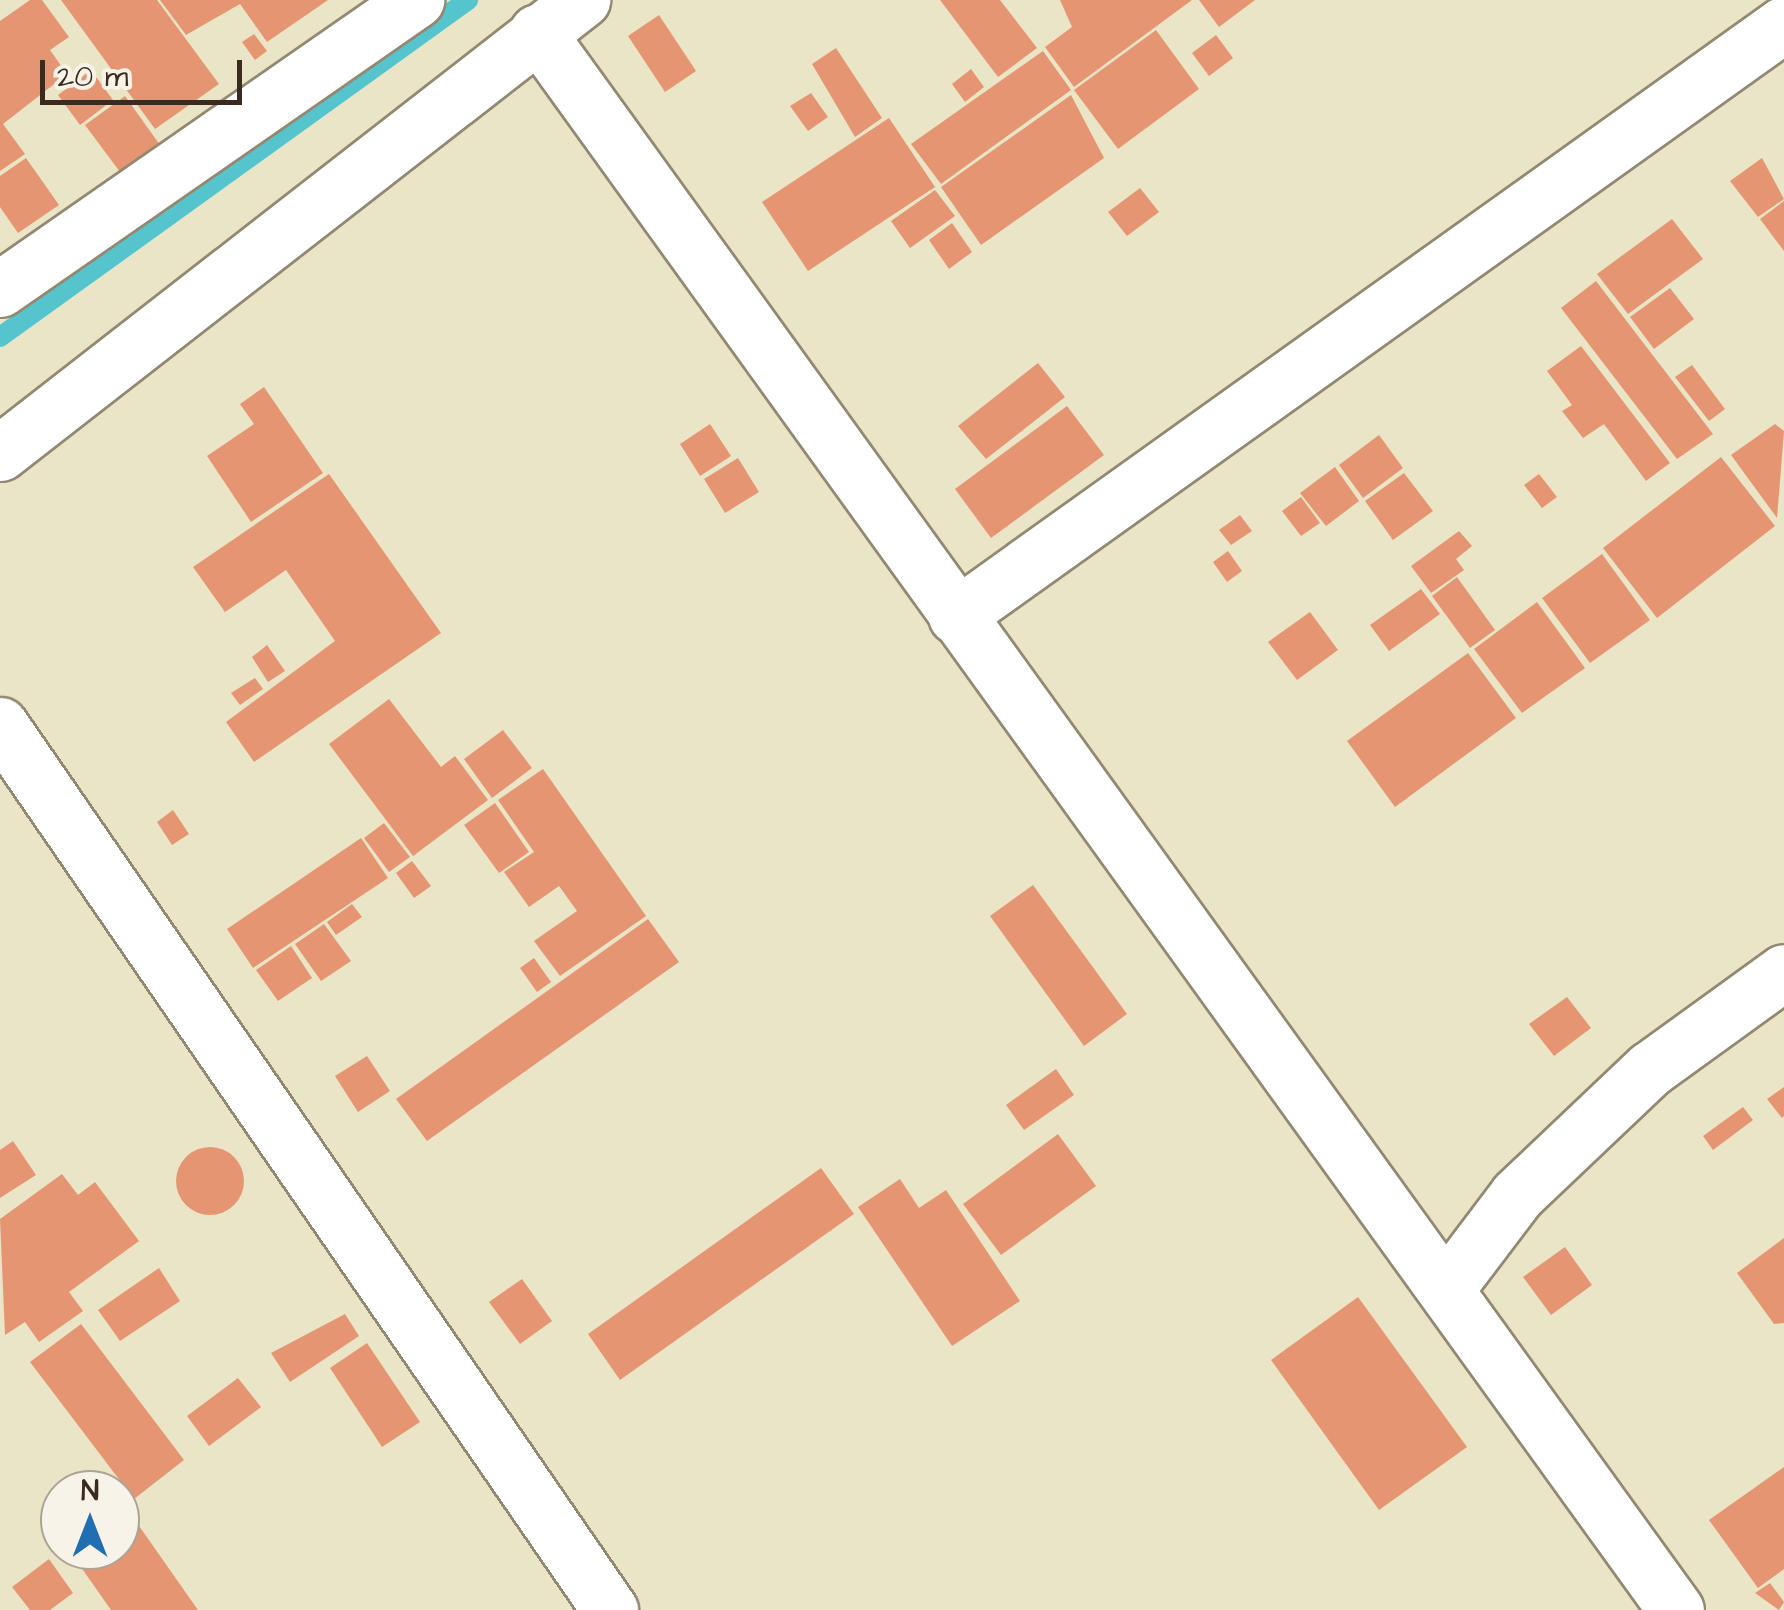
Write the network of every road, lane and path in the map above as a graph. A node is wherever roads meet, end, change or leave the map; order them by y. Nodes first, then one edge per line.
1 (416, 0) edge
2 (582, 0) edge
3 (1784, 24) edge
4 (537, 32) junction
5 (0, 288) edge
6 (0, 453) edge
7 (956, 616) junction
8 (0, 725) edge
9 (1784, 972) edge
10 (1450, 1285) junction
11 (610, 1610) edge
12 (1676, 1610) edge

1 - 5 street
2 - 4 street
3 - 7 street
4 - 6 street
4 - 7 street
7 - 10 street
8 - 11 street
9 - 10 street
10 - 12 street

